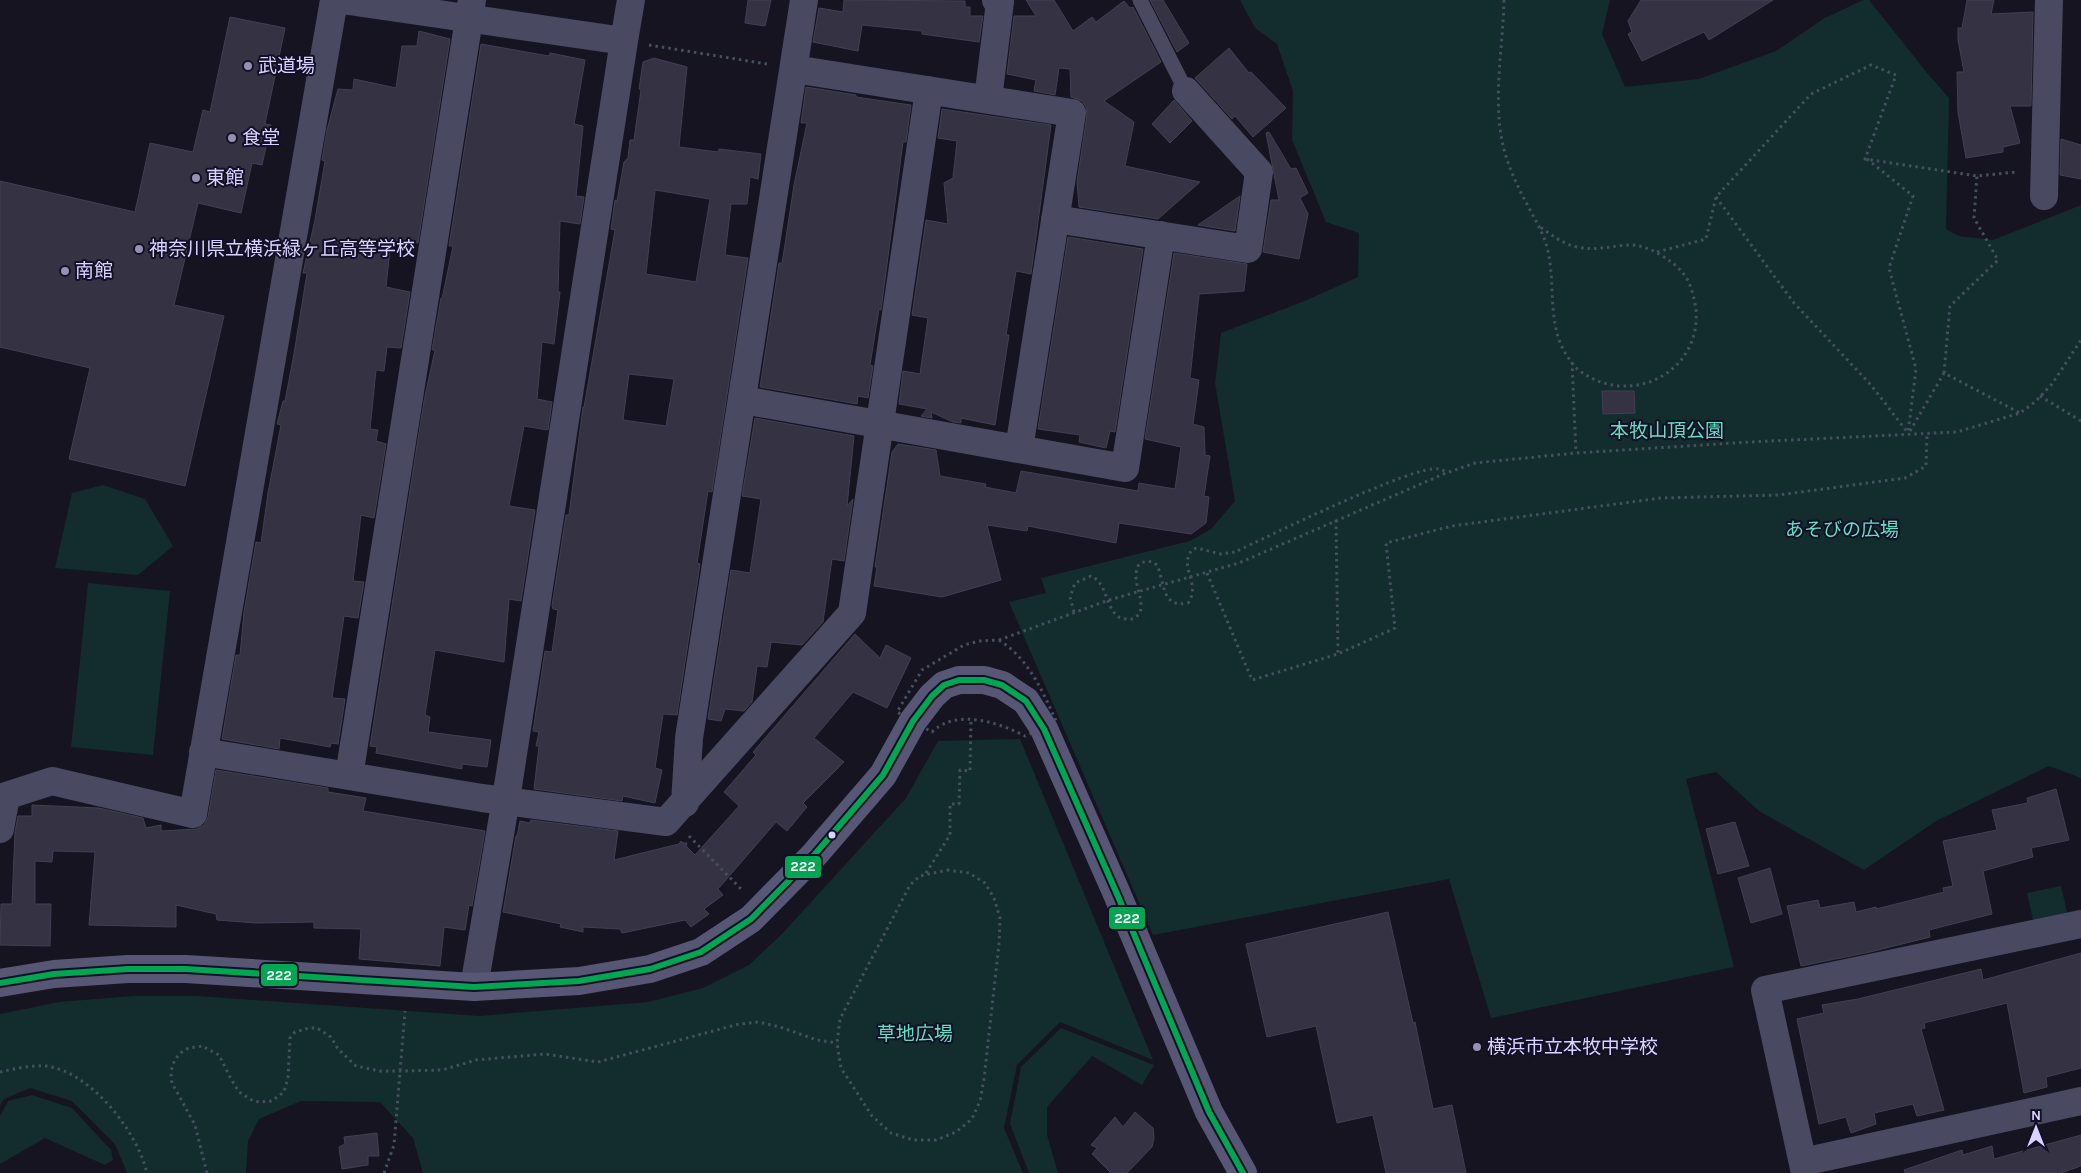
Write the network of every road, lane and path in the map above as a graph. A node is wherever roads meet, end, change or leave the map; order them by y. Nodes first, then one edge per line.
1 (334, 0) edge
2 (342, 0) edge
3 (630, 0) edge
4 (804, 0) edge
5 (1140, 0) edge
6 (1504, 0) edge
7 (2049, 0) edge
8 (1000, 1) edge
9 (470, 9) edge
10 (624, 41) junction
11 (794, 69) junction
12 (929, 90) junction
13 (1186, 91) joint
14 (988, 100) junction
15 (1866, 159) junction
16 (1977, 176) junction
17 (2044, 183) joint
18 (1716, 197) junction
19 (1055, 219) junction
20 (1540, 228) junction
21 (1161, 235) junction
22 (1657, 252) junction
23 (2081, 340) edge
24 (1572, 361) junction
25 (1944, 373) junction
26 (2040, 396) junction
27 (743, 400) junction
28 (2020, 413) junction
29 (2081, 422) edge
30 (880, 424) junction
31 (1927, 433) junction
32 (1908, 434) junction
33 (1019, 449) junction
34 (1576, 453) junction
35 (1446, 473) junction
36 (1336, 520) junction
37 (1207, 573) junction
38 (1190, 577) junction
39 (1163, 584) junction
40 (1138, 592) junction
41 (1109, 600) junction
42 (1074, 612) junction
43 (999, 640) dead end
44 (1338, 654) junction
45 (971, 720) junction
46 (932, 732) dead end
47 (1025, 736) dead end
48 (203, 752) junction
49 (349, 776) junction
50 (506, 800) junction
51 (678, 810) junction
52 (0, 829) edge
53 (925, 874) junction
54 (761, 909) junction
55 (2081, 924) edge
56 (405, 982) junction
57 (0, 983) edge
58 (474, 987) junction
59 (837, 1043) junction
60 (402, 1071) junction
61 (0, 1072) edge
62 (2081, 1101) edge
63 (1804, 1167) edge
64 (147, 1173) edge
65 (206, 1173) edge
66 (384, 1173) edge
67 (1243, 1173) edge

1 - 48 street
2 - 9 street
3 - 10 street
4 - 11 street
5 - 13 lane
6 - 20 path
7 - 17 street
8 - 14 street
9 - 10 street
9 - 49 street
10 - 11 path
10 - 50 street
11 - 12 street
11 - 27 street
12 - 14 street
12 - 30 street
13 - 21 street
14 - 19 street
15 - 16 path
15 - 18 path
15 - 32 path
16 - 17 path
16 - 25 path
18 - 22 path
18 - 32 path
19 - 21 street
19 - 33 street
20 - 22 path
20 - 24 path
21 - 33 street
22 - 24 path
23 - 26 path
24 - 34 path
25 - 28 path
25 - 32 path
26 - 28 path
26 - 29 path
27 - 30 street
27 - 51 street
28 - 31 path
30 - 33 street
30 - 51 street
31 - 32 path
31 - 44 path
32 - 34 path
34 - 35 path
35 - 36 path
35 - 38 path
36 - 37 path
36 - 44 path
37 - 38 path
37 - 44 path
38 - 39 path
38 - 39 path
39 - 40 path
39 - 40 path
40 - 41 path
40 - 41 path
41 - 42 path
41 - 42 path
42 - 43 path
45 - 46 path
45 - 47 path
45 - 53 path
48 - 49 street
48 - 52 street
49 - 50 street
50 - 51 street
50 - 58 street
51 - 54 path
53 - 59 path
53 - 59 path
54 - 58 street
54 - 67 street
55 - 63 street
56 - 57 street
56 - 58 street
56 - 60 path
59 - 60 path
60 - 65 path
60 - 66 path
61 - 64 path
62 - 63 street

